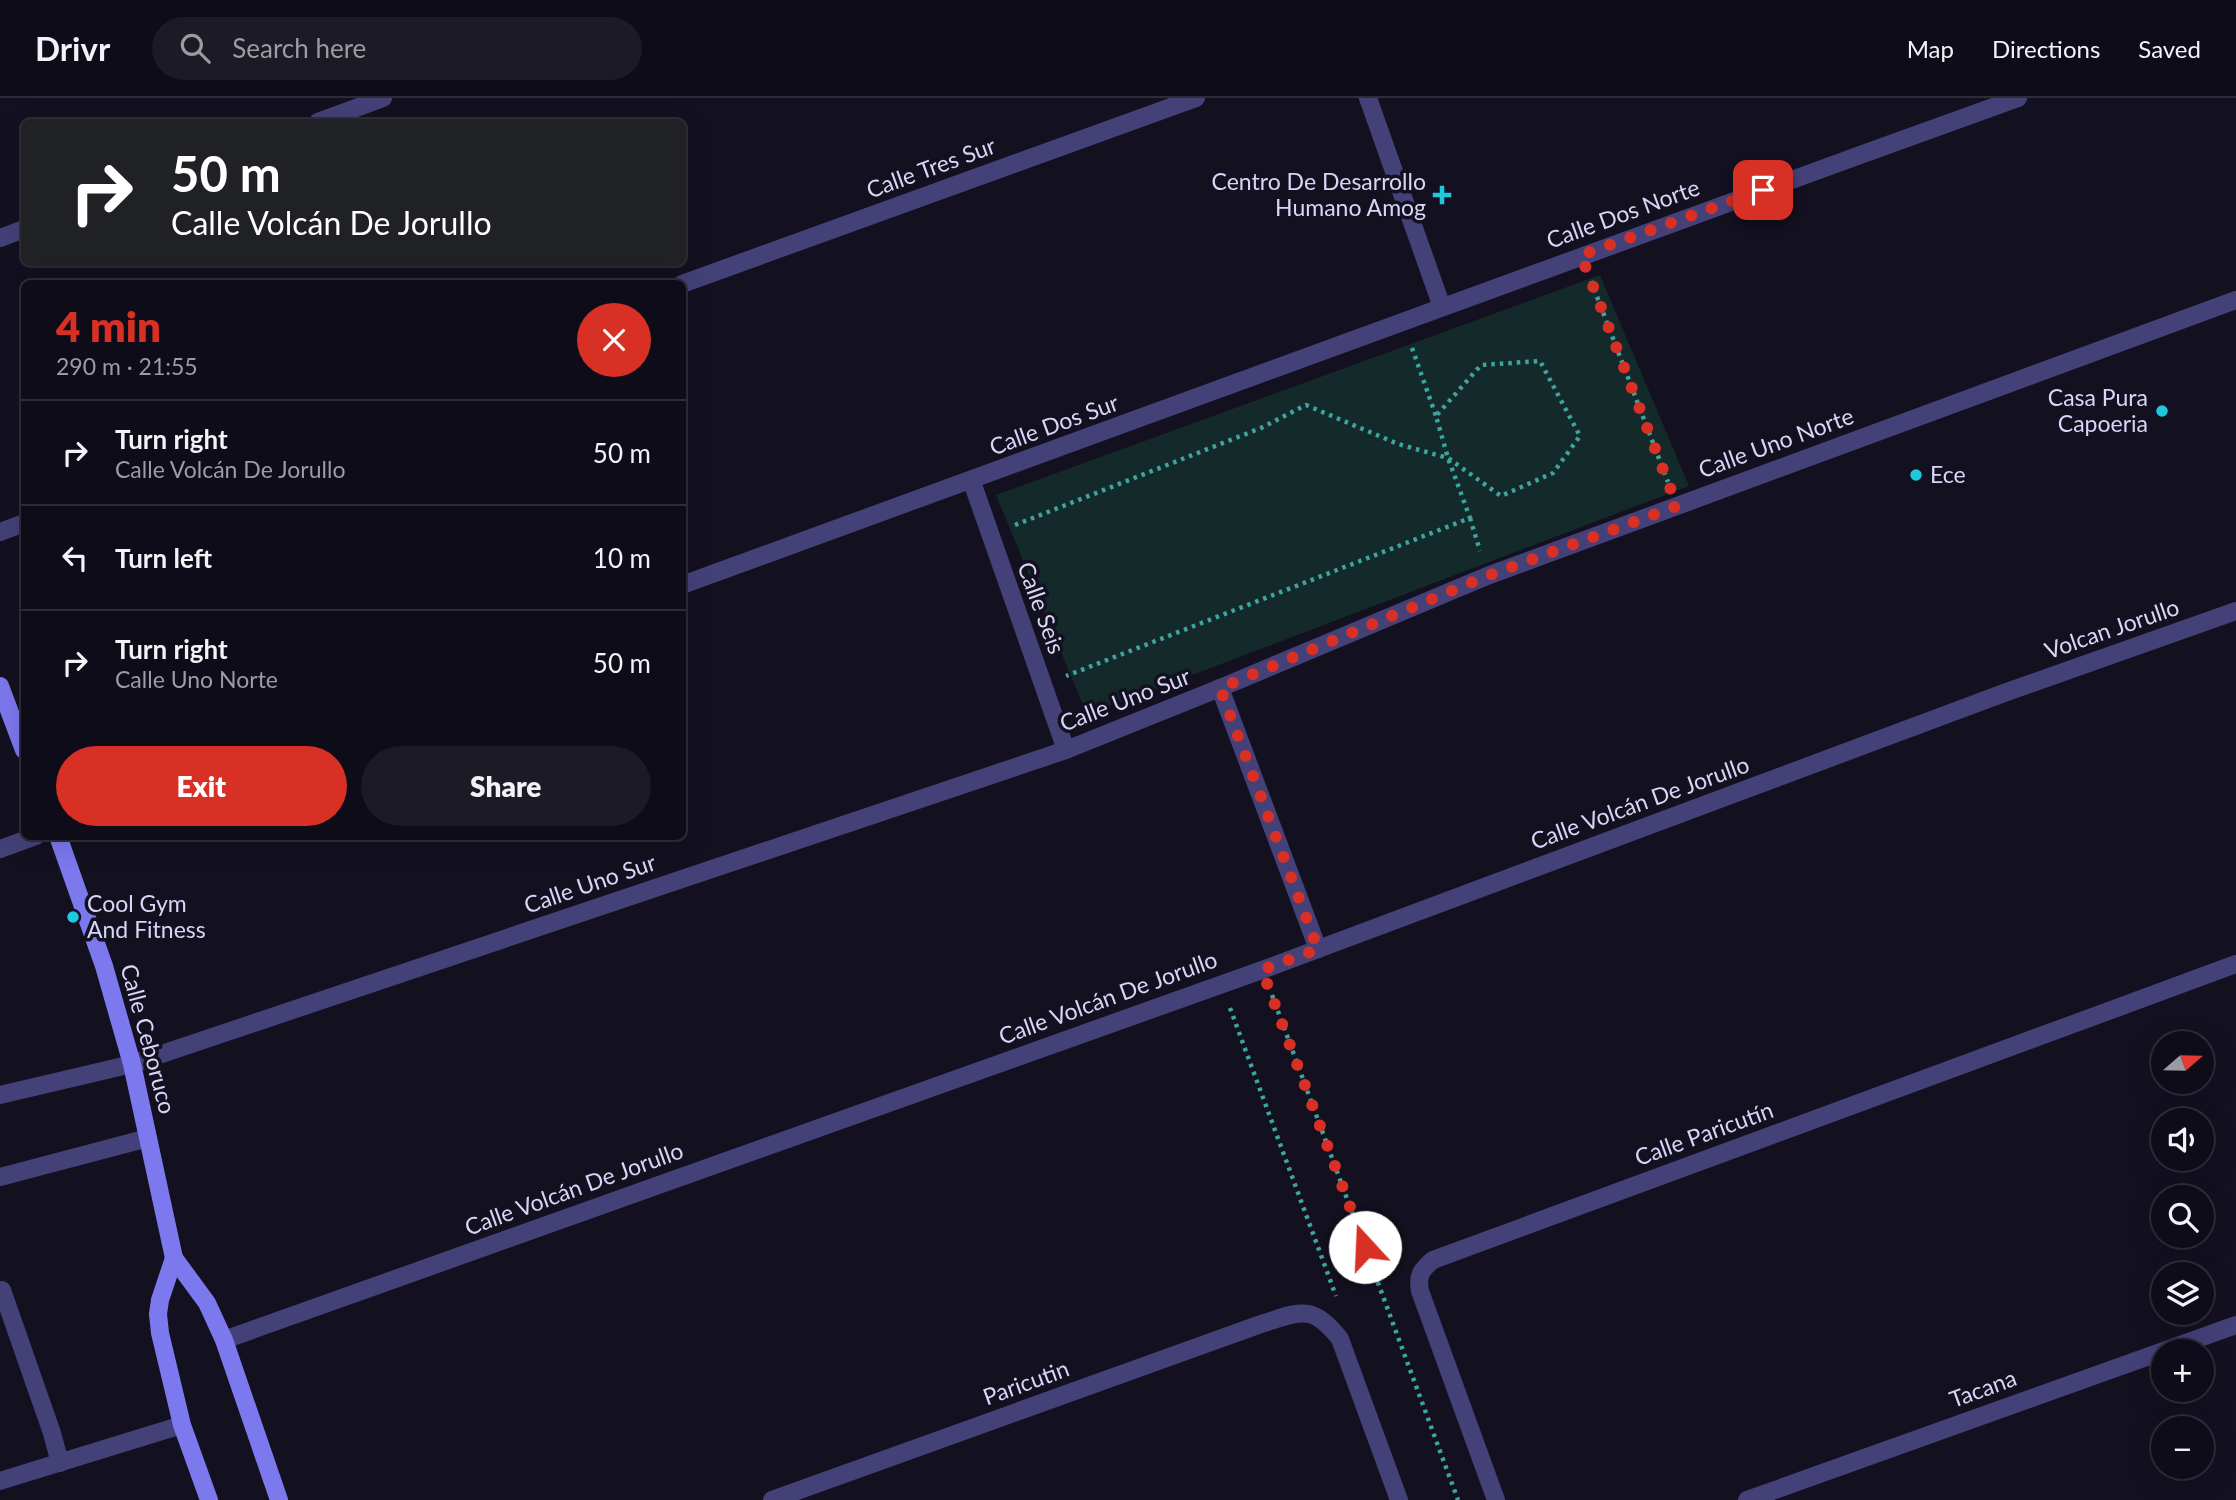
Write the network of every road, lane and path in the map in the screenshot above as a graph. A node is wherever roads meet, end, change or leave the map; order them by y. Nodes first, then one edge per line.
1 (383, 98) edge
2 (1196, 98) edge
3 (1368, 98) edge
4 (2018, 98) edge
5 (326, 119) edge
6 (21, 230) edge
7 (0, 238) edge
8 (1581, 255) junction
9 (686, 283) edge
10 (2236, 300) edge
11 (1442, 307) junction
12 (1403, 321) junction
13 (1436, 416) junction
14 (1448, 458) junction
15 (972, 482) junction
16 (1677, 506) junction
17 (21, 524) edge
18 (0, 532) edge
19 (989, 535) junction
20 (686, 585) edge
21 (2236, 611) edge
22 (1043, 685) junction
23 (0, 686) edge
24 (1220, 688) junction
25 (2004, 693) joint
26 (21, 742) edge
27 (1066, 750) junction
28 (25, 840) edge
29 (59, 840) edge
30 (0, 849) edge
31 (1318, 949) junction
32 (2236, 964) edge
33 (1262, 970) junction
34 (1221, 984) junction
35 (132, 1064) junction
36 (0, 1095) edge
37 (148, 1138) junction
38 (0, 1177) edge
39 (174, 1258) junction
40 (2, 1290) dead end
41 (1340, 1307) dead end
42 (2236, 1325) edge
43 (224, 1340) junction
44 (183, 1425) junction
45 (60, 1463) junction
46 (0, 1481) edge
47 (209, 1500) edge
48 (279, 1500) edge
49 (772, 1500) edge
50 (1399, 1500) edge
51 (1458, 1500) edge
52 (1496, 1500) edge
53 (1747, 1500) edge

1 - 5 street
2 - 9 street, Calle Tres Sur
3 - 11 street
4 - 8 street, Calle Dos Norte
6 - 7 street
8 - 11 street, Calle Dos Norte
8 - 16 path
10 - 16 street, Calle Uno Norte
11 - 12 street, Calle Dos Sur
12 - 13 path
12 - 15 street, Calle Dos Sur
13 - 14 path
13 - 14 path
14 - 19 path
14 - 22 path
15 - 19 street, Calle Seis
15 - 20 street, Calle Dos Sur
16 - 24 street, Calle Uno Norte
17 - 18 street
19 - 22 street, Calle Seis
21 - 25 street, Volcan Jorullo
22 - 27 street, Calle Seis
23 - 26 main road
24 - 27 street, Calle Uno Sur
24 - 31 street
25 - 31 street, Calle Volcán De Jorullo
27 - 35 street, Calle Uno Sur
28 - 30 street
29 - 35 main road, Calle Ceboruco
31 - 33 street, Calle Volcán De Jorullo
32 - 52 street, Calle Paricutín
33 - 34 street, Calle Volcán De Jorullo
33 - 51 path
34 - 41 path
34 - 43 street, Calle Volcán De Jorullo
35 - 36 street, Calle Uno Sur
35 - 37 main road, Calle Ceboruco
37 - 38 street
37 - 39 main road, Calle Ceboruco
39 - 43 main road, Calle Ceboruco
39 - 44 main road
40 - 45 street
42 - 53 street, Tacana
43 - 48 main road, Calle Ceboruco
44 - 45 street
44 - 47 main road
45 - 46 street
49 - 50 street, Paricutin

